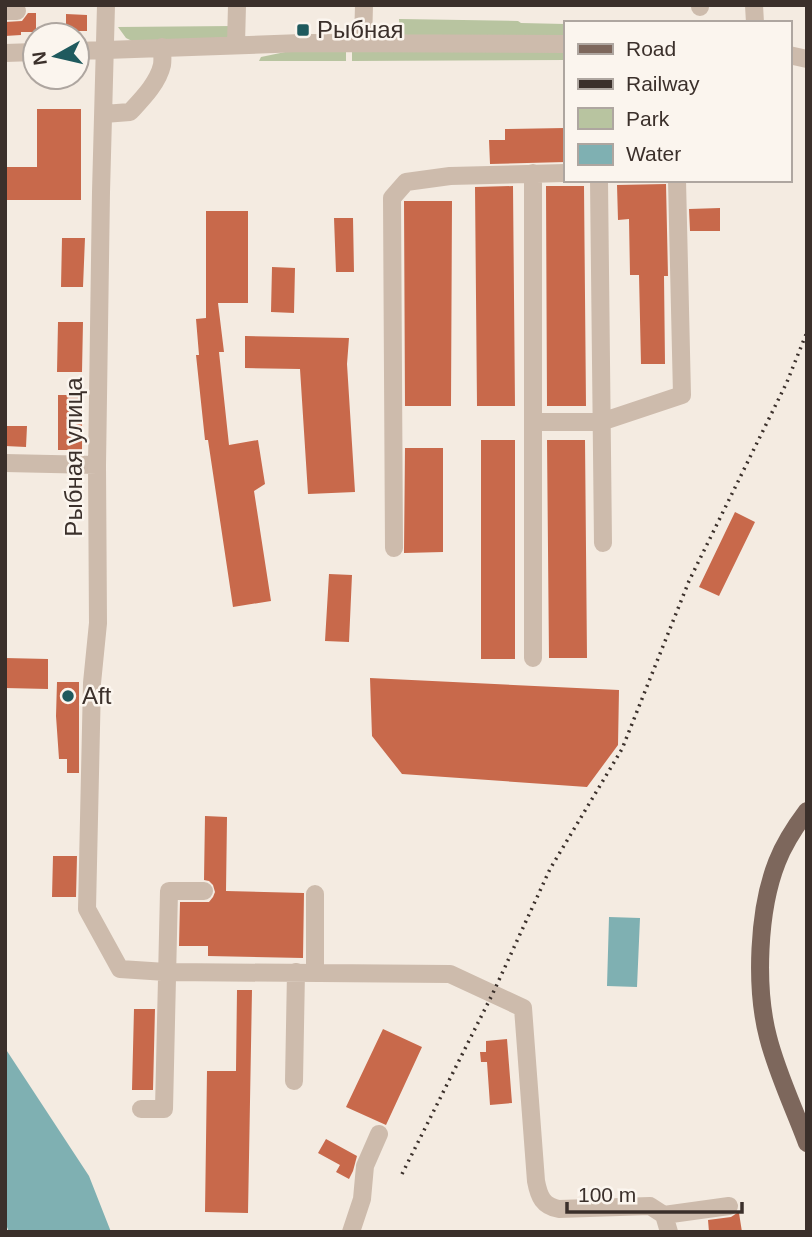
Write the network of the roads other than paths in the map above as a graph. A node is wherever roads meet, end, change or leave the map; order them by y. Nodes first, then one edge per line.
1 (106, 5) edge
2 (237, 5) edge
3 (364, 5) edge
4 (363, 43) junction
5 (236, 44) junction
6 (564, 44) edge
7 (162, 47) junction
8 (106, 50) junction
9 (91, 51) edge
10 (104, 114) junction
11 (533, 173) junction
12 (564, 173) edge
13 (599, 182) edge
14 (677, 182) edge
15 (533, 422) junction
16 (601, 422) junction
17 (5, 463) edge
18 (97, 465) junction
19 (603, 542) dead end
20 (394, 548) dead end
21 (533, 657) dead end
22 (807, 811) edge
23 (204, 891) dead end
24 (315, 894) dead end
25 (166, 972) junction
26 (296, 972) junction
27 (315, 972) junction
28 (293, 1081) dead end
29 (141, 1109) dead end
30 (802, 1117) edge
31 (379, 1134) dead end
32 (807, 1143) edge
33 (729, 1206) dead end
34 (666, 1224) edge
35 (351, 1232) edge

1 - 8 street, Рыбная улица
2 - 5 street
3 - 4 street
4 - 5 street
4 - 6 street
5 - 7 street
7 - 8 street
7 - 10 street
8 - 9 street
8 - 10 street, Рыбная улица
10 - 18 street, Рыбная улица
11 - 12 street
11 - 15 street
11 - 20 street
13 - 16 street
14 - 16 street
15 - 16 street
15 - 21 street
16 - 19 street
17 - 18 street
18 - 25 street, Рыбная улица
22 - 30 main road
23 - 25 street
24 - 27 street
25 - 26 street
25 - 29 street
26 - 27 street
26 - 28 street
27 - 34 street
30 - 32 main road
31 - 35 street
33 - 34 street

